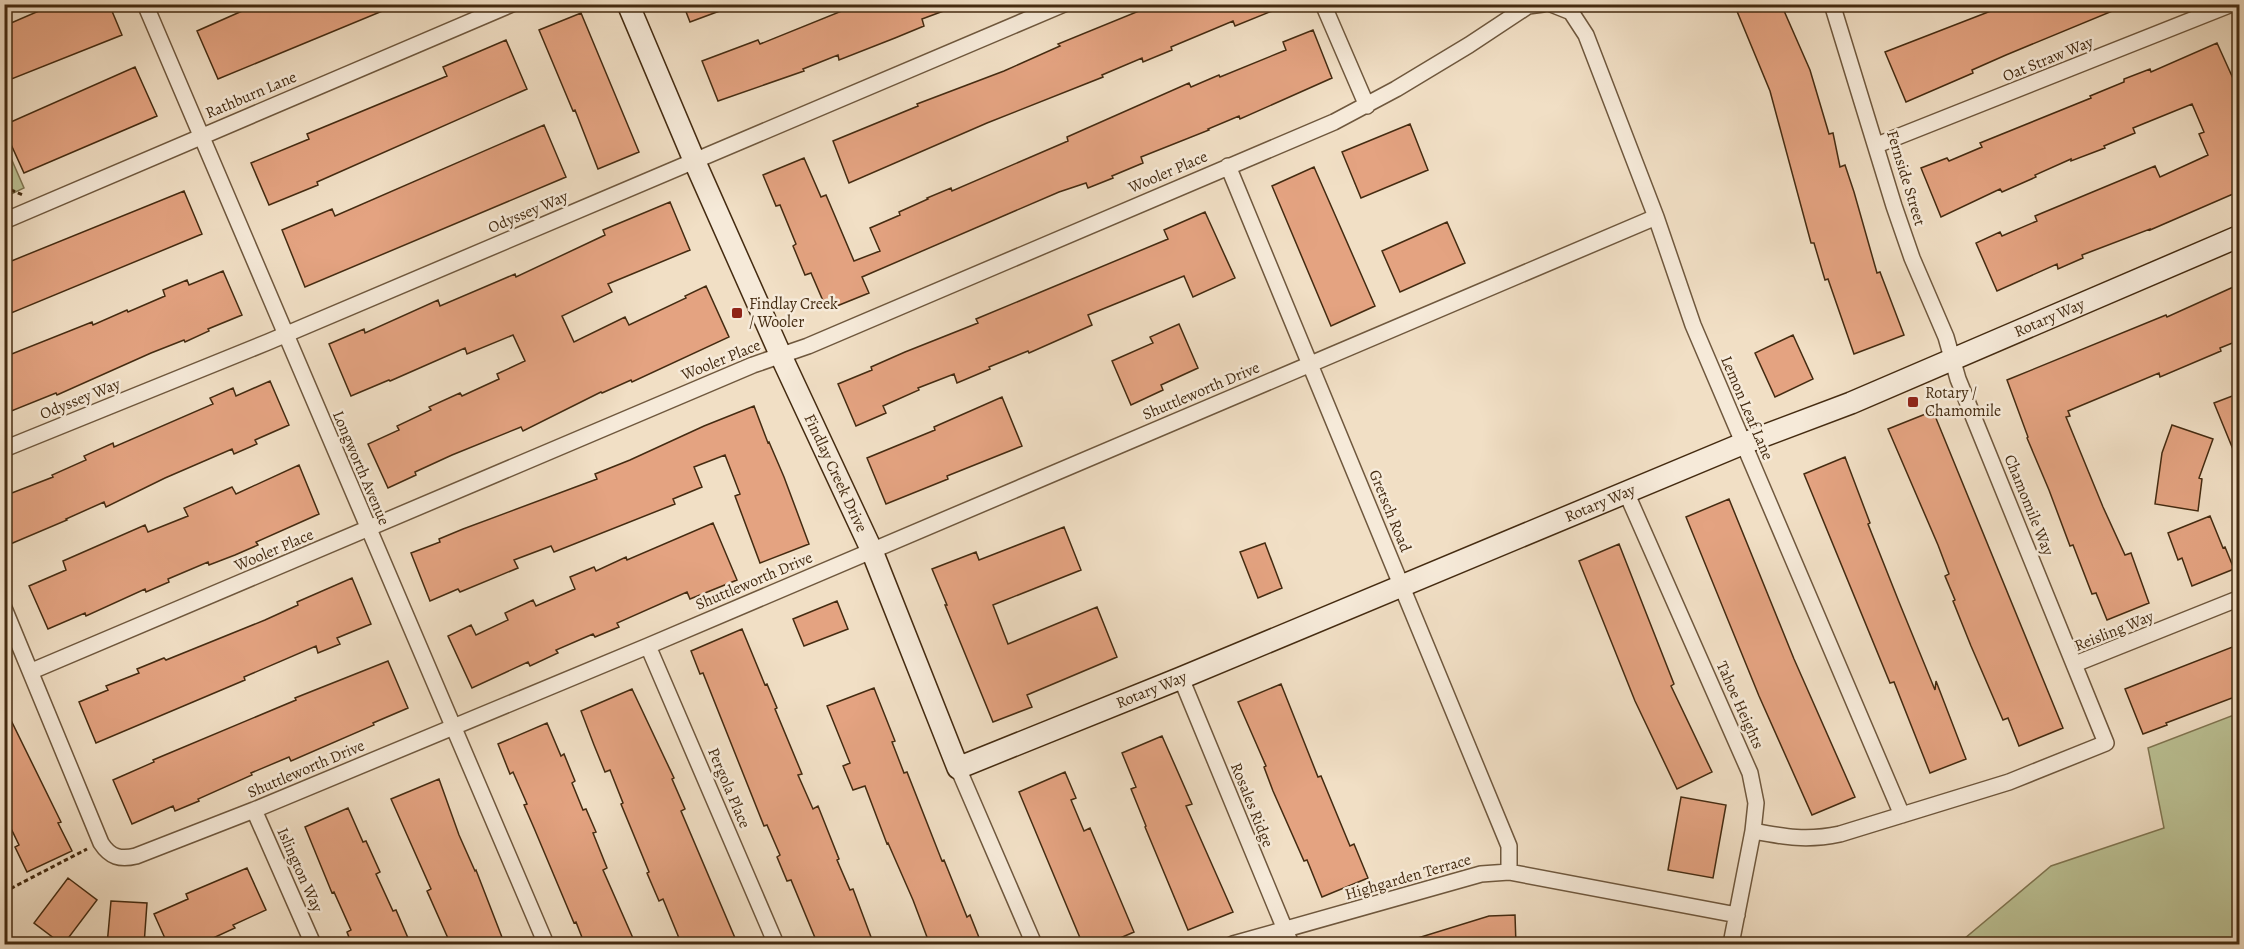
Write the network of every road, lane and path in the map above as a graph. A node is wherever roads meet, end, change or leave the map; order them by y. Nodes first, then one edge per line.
1 (145, 4) edge
2 (512, 4) edge
3 (628, 4) edge
4 (1064, 4) edge
5 (1323, 4) edge
6 (1544, 4) edge
7 (1551, 4) edge
8 (1832, 4) edge
9 (2232, 4) edge
10 (2237, 4) edge
11 (2240, 10) edge
12 (1367, 106) junction
13 (202, 135) junction
14 (1877, 145) junction
15 (694, 160) junction
16 (1228, 166) junction
17 (1656, 218) junction
18 (4, 221) edge
19 (2240, 236) edge
20 (285, 334) junction
21 (781, 356) junction
22 (1952, 358) junction
23 (1311, 364) junction
24 (1742, 444) junction
25 (4, 449) edge
26 (1626, 492) junction
27 (368, 530) junction
28 (872, 551) junction
29 (1400, 586) junction
30 (2240, 598) edge
31 (4, 608) edge
32 (648, 646) junction
33 (2075, 664) junction
34 (32, 671) junction
35 (1181, 678) junction
36 (452, 727) junction
37 (958, 768) junction
38 (254, 810) junction
39 (1902, 814) junction
40 (1753, 831) junction
41 (91, 847) dead end
42 (1509, 872) junction
43 (4, 892) edge
44 (1737, 915) junction
45 (1288, 938) edge
46 (313, 945) edge
47 (546, 945) edge
48 (776, 945) edge
49 (1034, 945) edge
50 (1233, 945) edge
51 (1731, 945) edge

1 - 13 street, Longworth Avenue
2 - 13 street, Rathburn Lane
3 - 15 street, Findlay Creek Drive
4 - 15 street, Odyssey Way
5 - 12 street
6 - 12 street, Wooler Place
7 - 17 street, Lemon Leaf Lane
8 - 14 street, Fernside Street
9 - 14 street, Oat Straw Way
10 - 11 street
12 - 16 street, Wooler Place
13 - 18 street, Rathburn Lane
13 - 20 street, Longworth Avenue
14 - 22 street, Fernside Street
15 - 20 street, Odyssey Way
15 - 21 street, Findlay Creek Drive
16 - 21 street, Wooler Place
16 - 23 street, Gretsch Road
17 - 23 street, Shuttleworth Drive
17 - 24 street, Lemon Leaf Lane
19 - 22 street, Rotary Way
20 - 25 street, Odyssey Way
20 - 27 street, Longworth Avenue
21 - 27 street, Wooler Place
21 - 28 street, Findlay Creek Drive
22 - 24 street, Rotary Way
22 - 33 street, Chamomile Way
23 - 28 street, Shuttleworth Drive
23 - 29 street, Gretsch Road
24 - 26 street, Rotary Way
24 - 39 street, Lemon Leaf Lane
26 - 29 street, Rotary Way
26 - 40 street, Tahoe Heights
27 - 34 street, Wooler Place
27 - 36 street, Longworth Avenue
28 - 32 street, Shuttleworth Drive
28 - 37 street, Findlay Creek Drive
29 - 35 street, Rotary Way
29 - 42 street, Gretsch Road
30 - 33 street, Reisling Way
31 - 34 street, Shuttleworth Drive
32 - 36 street, Shuttleworth Drive
32 - 48 street, Pergola Place
33 - 39 street, Reisling Way
34 - 38 street, Shuttleworth Drive
35 - 37 street, Rotary Way
35 - 45 street, Rosales Ridge
36 - 38 street, Shuttleworth Drive
36 - 47 street, Longworth Avenue
37 - 49 street, Findlay Creek Drive
38 - 46 street, Islington Way
39 - 40 street
40 - 44 street, Tahoe Heights
41 - 43 path
42 - 44 street, Highgarden Terrace
42 - 45 street, Highgarden Terrace
44 - 51 street, Tahoe Heights
45 - 50 street, Highgarden Terrace

